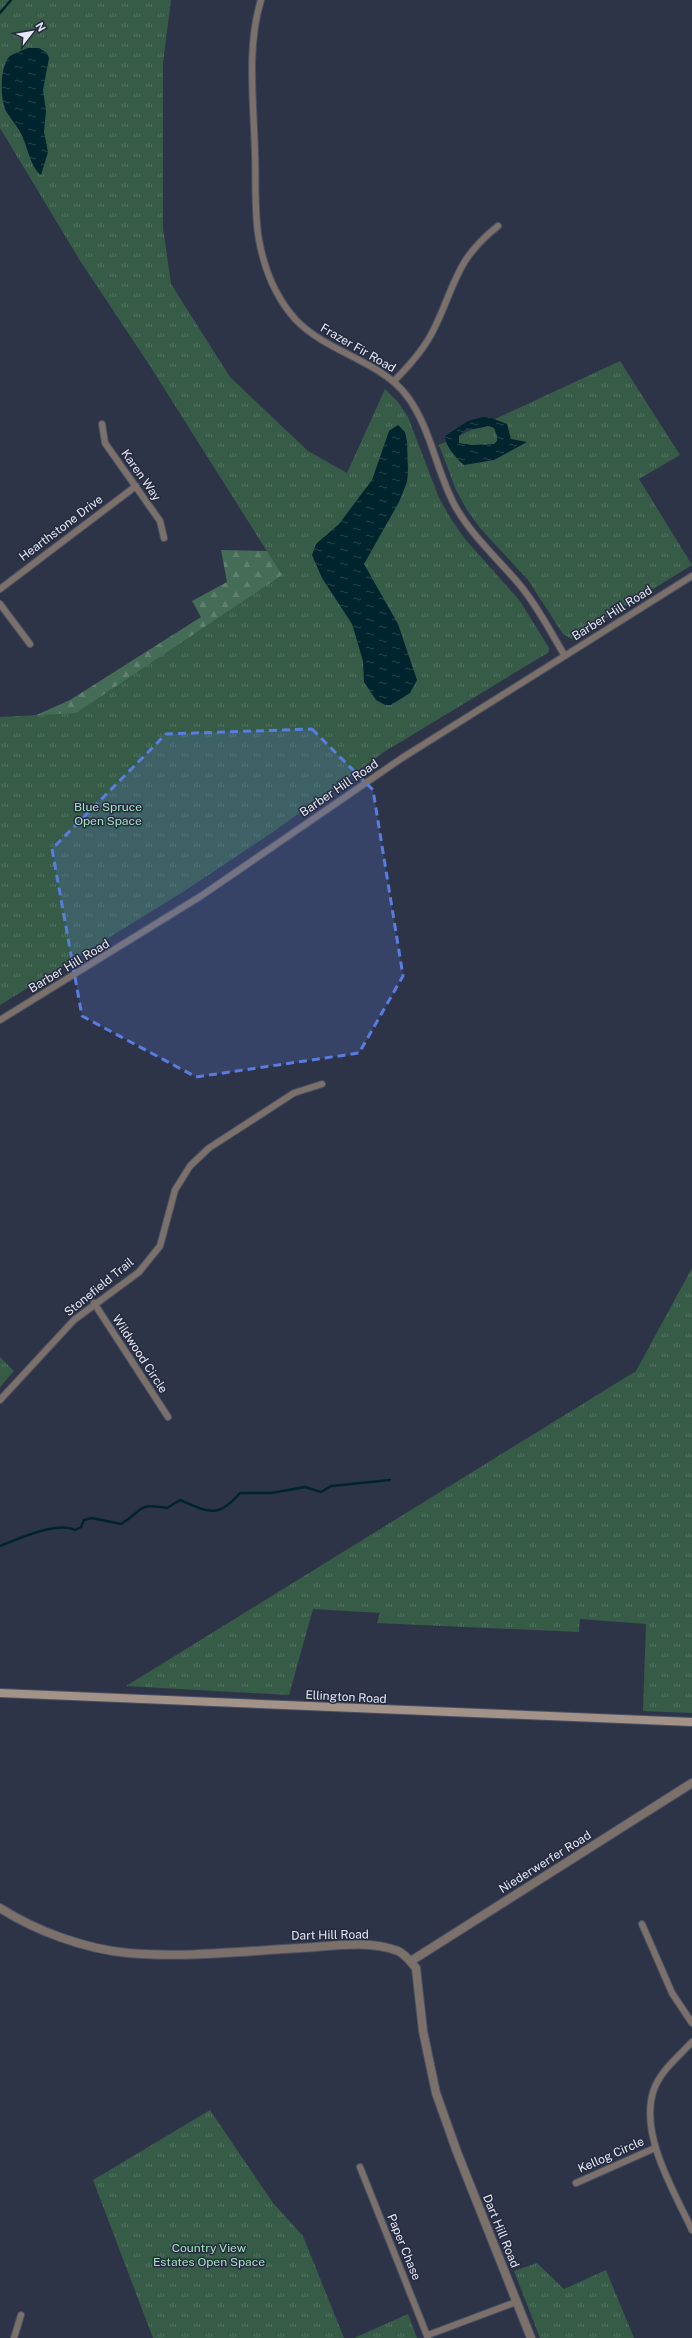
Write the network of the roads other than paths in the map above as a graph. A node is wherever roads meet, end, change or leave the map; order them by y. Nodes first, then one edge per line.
1 (261, 0) edge
2 (498, 226) dead end
3 (394, 381) junction
4 (102, 424) dead end
5 (136, 486) junction
6 (164, 538) dead end
7 (692, 576) edge
8 (0, 588) edge
9 (0, 604) edge
10 (30, 644) dead end
11 (564, 656) junction
12 (0, 1020) edge
13 (322, 1084) dead end
14 (94, 1303) junction
15 (0, 1400) edge
16 (168, 1417) dead end
17 (0, 1693) edge
18 (692, 1722) edge
19 (692, 1783) edge
20 (0, 1908) edge
21 (642, 1924) dead end
22 (411, 1961) junction
23 (692, 2023) edge
24 (692, 2042) edge
25 (655, 2148) junction
26 (360, 2167) dead end
27 (576, 2183) dead end
28 (692, 2230) edge
29 (516, 2302) junction
30 (22, 2315) dead end
31 (428, 2337) edge
32 (14, 2338) edge
33 (531, 2338) edge

1 - 3 street, Frazer Fir Road
2 - 3 street
3 - 11 street, Frazer Fir Road
4 - 5 street, Karen Way
5 - 6 street, Karen Way
5 - 8 street, Hearthstone Drive
7 - 11 street, Barber Hill Road
9 - 10 street
11 - 12 street, Barber Hill Road
13 - 14 street, Stonefield Trail
14 - 15 street, Stonefield Trail
14 - 16 street, Wildwood Circle
17 - 18 main road, Ellington Road
19 - 22 street, Niederwerfer Road
20 - 22 street, Dart Hill Road
21 - 23 street
22 - 29 street, Dart Hill Road
24 - 25 street
25 - 27 street, Kellog Circle
25 - 28 street
26 - 31 street, Paper Chase
29 - 31 street, Paper Chase
29 - 33 street, Dart Hill Road
30 - 32 street

